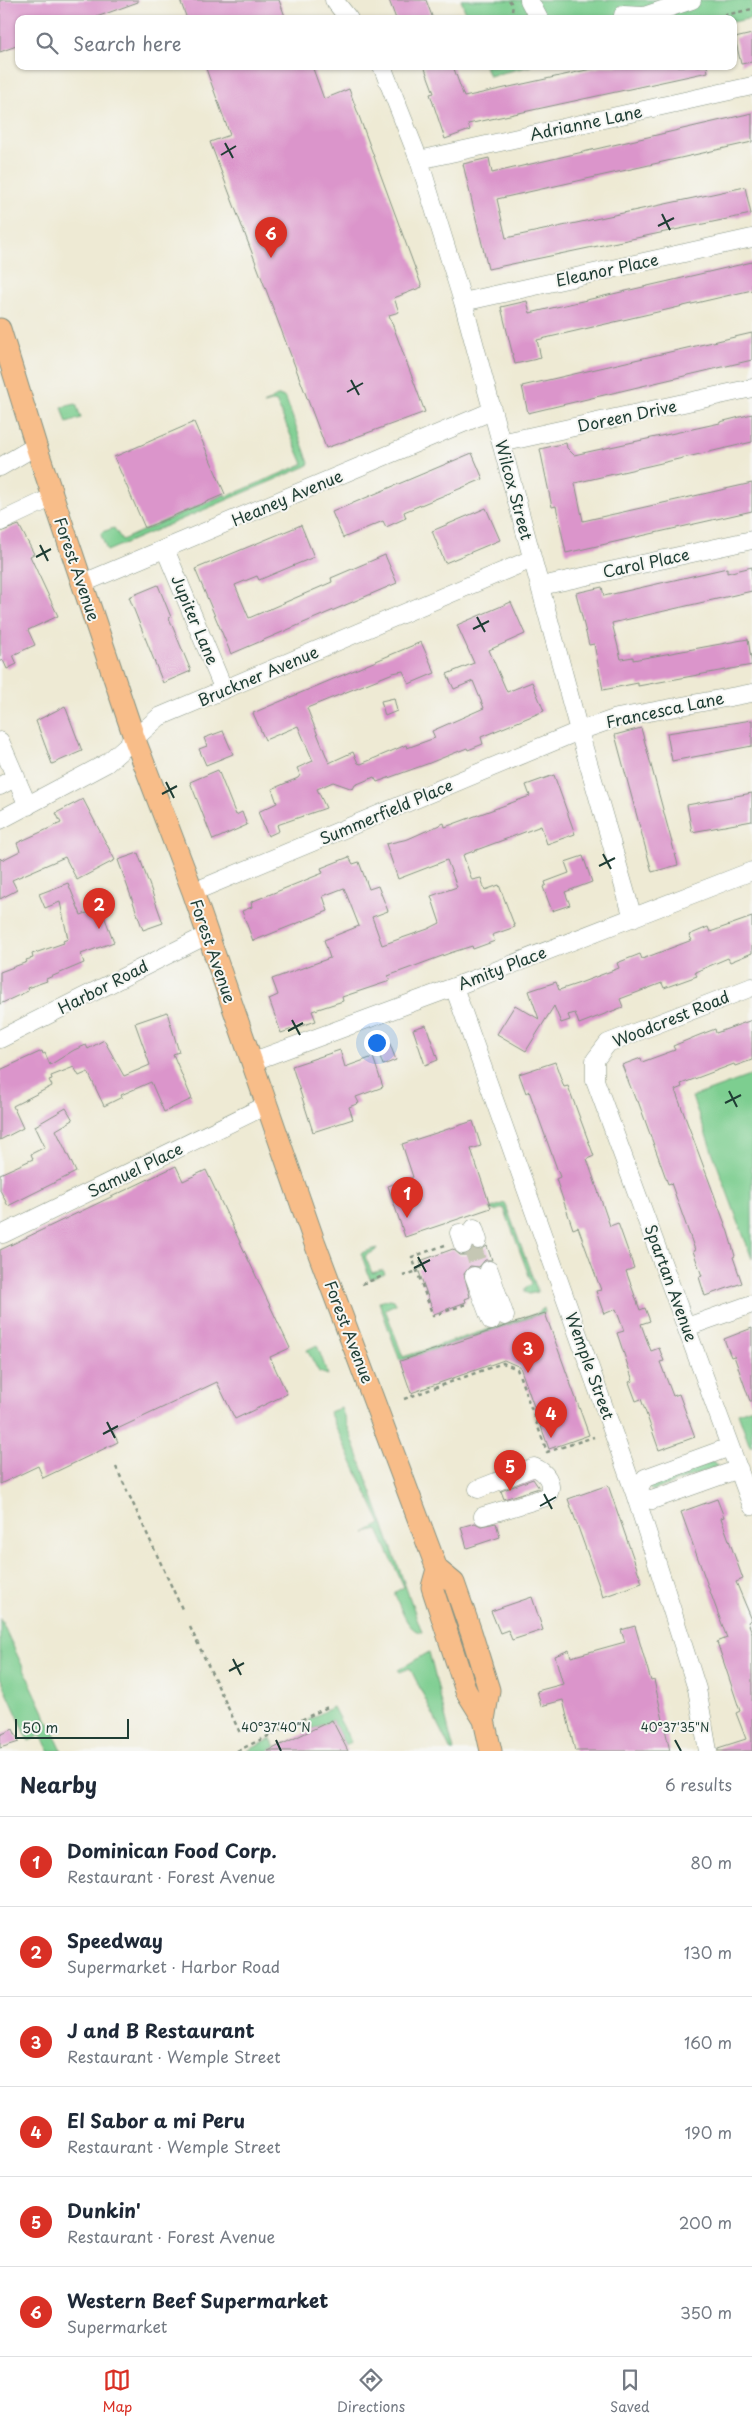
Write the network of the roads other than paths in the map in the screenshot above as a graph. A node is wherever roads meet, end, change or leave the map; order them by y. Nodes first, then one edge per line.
1 (334, 0) edge
2 (692, 0) edge
3 (520, 2) edge
4 (622, 11) edge
5 (346, 15) edge
6 (535, 15) edge
7 (640, 15) edge
8 (647, 15) edge
9 (384, 70) edge
10 (752, 86) edge
11 (419, 160) junction
12 (752, 238) edge
13 (463, 302) junction
14 (0, 329) edge
15 (752, 388) edge
16 (492, 411) junction
17 (501, 443) junction
18 (36, 446) junction
19 (0, 467) edge
20 (53, 497) junction
21 (0, 522) edge
22 (752, 540) edge
23 (165, 549) junction
24 (532, 559) junction
25 (81, 584) junction
26 (540, 586) junction
27 (224, 690) junction
28 (752, 693) edge
29 (579, 731) junction
30 (135, 740) junction
31 (0, 741) edge
32 (16, 777) junction
33 (0, 786) edge
34 (28, 806) junction
35 (0, 820) edge
36 (752, 871) edge
37 (193, 892) junction
38 (633, 918) junction
39 (207, 935) junction
40 (454, 987) junction
41 (752, 987) edge
42 (0, 1039) edge
43 (596, 1060) joint
44 (251, 1062) junction
45 (267, 1105) junction
46 (3, 1234) dead end
47 (482, 1273) tunnel mouth
48 (752, 1304) edge
49 (498, 1319) dead end
50 (687, 1327) junction
51 (730, 1447) junction
52 (739, 1469) junction
53 (478, 1489) dead end
54 (635, 1494) junction
55 (752, 1506) edge
56 (483, 1516) dead end
57 (491, 1751) edge
58 (708, 1751) edge

1 - 5 street
2 - 8 street
3 - 6 street
4 - 7 street
9 - 11 street, Wilcox Street
10 - 11 street, Adrianne Lane
11 - 13 street, Wilcox Street
12 - 13 street, Eleanor Place
13 - 16 street, Wilcox Street
14 - 18 main road, Forest Avenue
15 - 17 street, Doreen Drive
16 - 17 street, Wilcox Street
16 - 23 street, Heaney Avenue
17 - 24 street, Wilcox Street
18 - 19 street
18 - 20 main road, Forest Avenue
20 - 21 street
20 - 25 main road, Forest Avenue
22 - 26 street, Carol Place
23 - 25 street, Heaney Avenue
23 - 27 street, Jupiter Lane
24 - 26 street, Wilcox Street
24 - 27 street, Bruckner Avenue
25 - 30 main road, Forest Avenue
26 - 29 street, Wilcox Street
27 - 30 street, Bruckner Avenue
28 - 29 street, Francesca Lane
29 - 37 street, Summerfield Place
29 - 38 street, Wilcox Street
30 - 34 street, Bruckner Avenue
30 - 37 main road, Forest Avenue
31 - 32 street
32 - 33 street
32 - 34 street
34 - 35 street, Bruckner Avenue
36 - 38 street, Amity Place
37 - 39 main road, Forest Avenue
38 - 40 street, Amity Place
39 - 42 street, Harbor Road
39 - 44 main road, Forest Avenue
40 - 44 street, Amity Place
40 - 54 street, Wemple Street
41 - 43 street, Woodcrest Road
43 - 50 street, Spartan Avenue
44 - 45 main road, Forest Avenue
45 - 46 street, Samuel Place
45 - 57 main road, Forest Avenue
47 - 49 street
48 - 50 street
50 - 51 street, Spartan Avenue
51 - 52 street, Spartan Avenue
51 - 54 street
52 - 54 street
52 - 55 street, Spartan Avenue
53 - 56 street
54 - 58 street, Wemple Street

